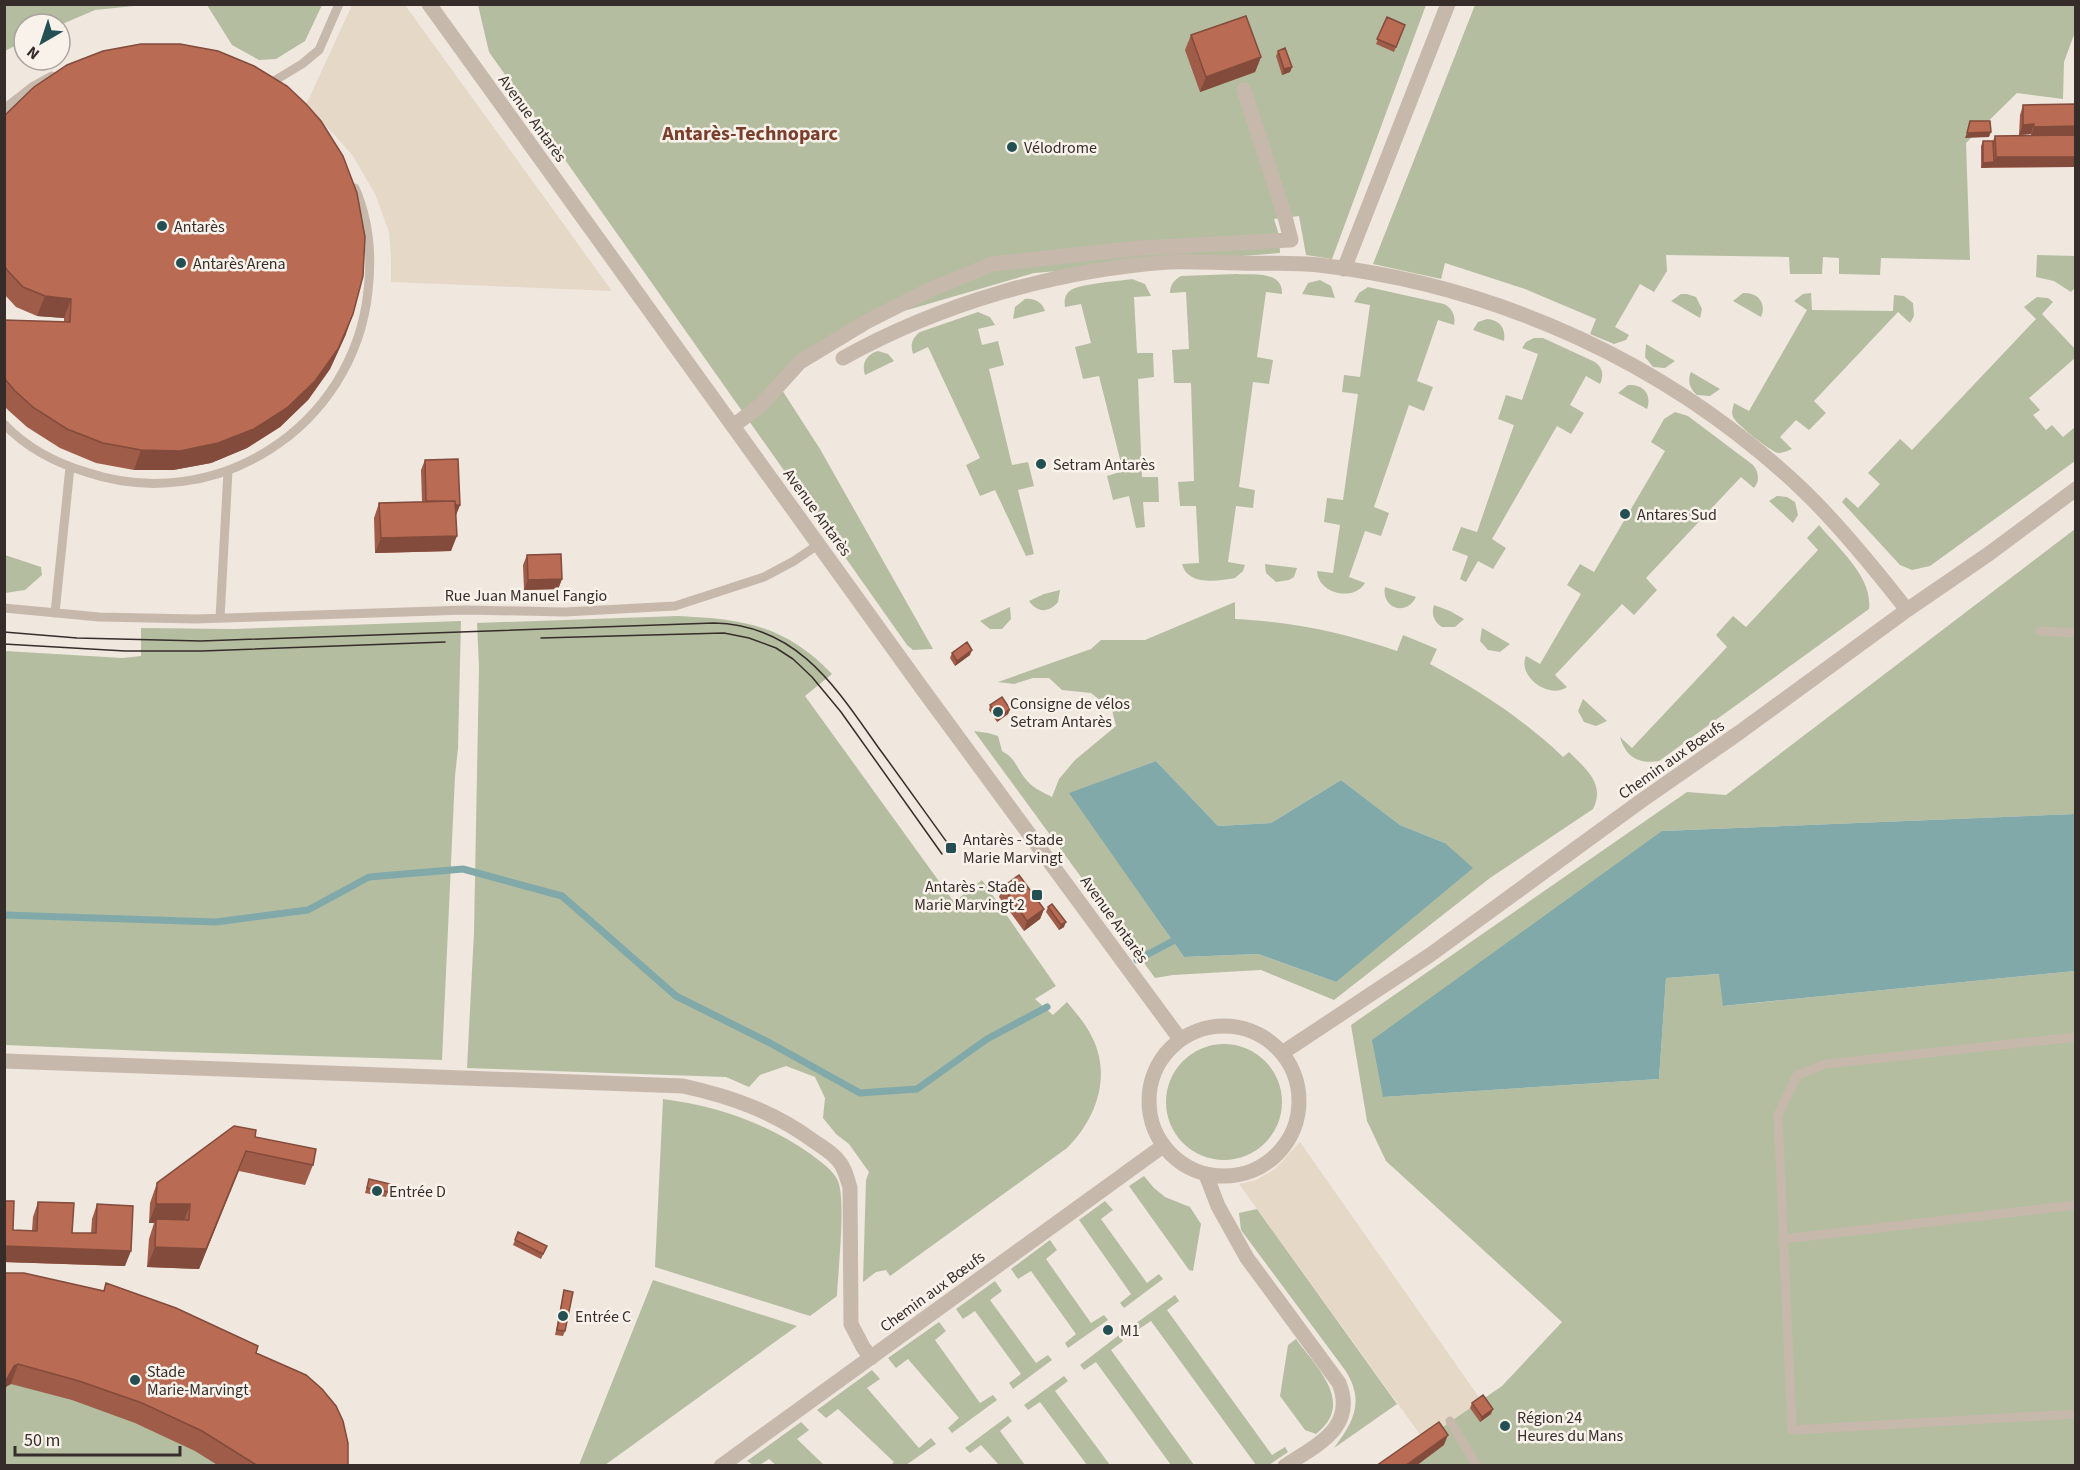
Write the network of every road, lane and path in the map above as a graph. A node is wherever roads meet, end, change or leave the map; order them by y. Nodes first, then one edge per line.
1 (339, 4) edge
2 (429, 4) edge
3 (1448, 4) edge
4 (59, 72) edge
5 (259, 79) edge
6 (1244, 90) dead end
7 (4, 109) edge
8 (349, 176) edge
9 (1344, 269) junction
10 (843, 357) dead end
11 (4, 424) edge
12 (733, 426) junction
13 (70, 467) junction
14 (228, 471) junction
15 (2076, 489) edge
16 (819, 544) junction
17 (4, 608) edge
18 (1907, 610) junction
19 (55, 613) junction
20 (220, 618) junction
21 (2040, 632) dead end
22 (2076, 633) edge
23 (2076, 1037) edge
24 (1180, 1039) junction
25 (1282, 1053) junction
26 (4, 1061) edge
27 (1163, 1146) junction
28 (1206, 1175) junction
29 (2076, 1205) edge
30 (1784, 1239) junction
31 (871, 1358) junction
32 (2076, 1414) edge
33 (1450, 1422) dead end
34 (721, 1466) edge
35 (1285, 1466) edge
36 (1477, 1466) edge

1 - 5 lane
2 - 12 street, Avenue Antarès
3 - 9 street
4 - 7 lane
6 - 12 street
8 - 14 lane
9 - 10 street
9 - 18 street
11 - 13 lane
12 - 16 street, Avenue Antarès
13 - 14 lane
13 - 19 lane
14 - 20 lane
15 - 18 street, Chemin aux Bœufs
16 - 20 lane, Rue Juan Manuel Fangio
16 - 24 street, Avenue Antarès
17 - 19 lane, Rue Juan Manuel Fangio
18 - 25 street, Chemin aux Bœufs
19 - 20 lane, Rue Juan Manuel Fangio
21 - 22 lane
23 - 30 lane
24 - 25 street
24 - 27 street
25 - 28 street
26 - 31 street
27 - 28 street
27 - 31 street, Chemin aux Bœufs
28 - 35 street
29 - 30 lane
30 - 32 lane
31 - 34 street, Chemin aux Bœufs
33 - 36 lane

